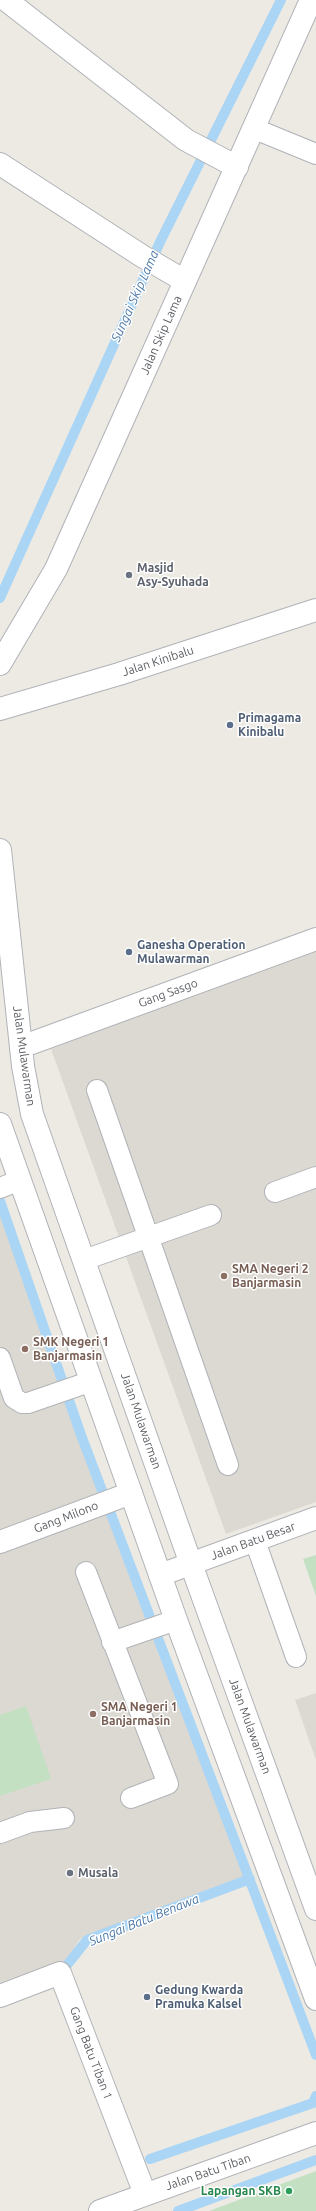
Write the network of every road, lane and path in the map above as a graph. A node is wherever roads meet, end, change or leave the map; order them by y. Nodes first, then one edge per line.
1 (6, 0) edge
2 (311, 0) edge
3 (255, 129) junction
4 (316, 154) edge
5 (0, 164) edge
6 (233, 165) junction
7 (182, 279) junction
8 (316, 610) edge
9 (0, 664) edge
10 (0, 709) edge
11 (0, 850) edge
12 (316, 939) edge
13 (21, 1048) junction
14 (97, 1090) dead end
15 (32, 1114) junction
16 (0, 1124) edge
17 (316, 1177) edge
18 (8, 1185) edge
19 (275, 1192) dead end
20 (211, 1215) dead end
21 (148, 1236) junction
22 (84, 1260) junction
23 (0, 1358) edge
24 (83, 1384) junction
25 (228, 1465) dead end
26 (132, 1492) junction
27 (316, 1518) edge
28 (255, 1541) junction
29 (0, 1542) edge
30 (191, 1564) junction
31 (86, 1572) dead end
32 (160, 1575) junction
33 (176, 1620) junction
34 (112, 1642) junction
35 (296, 1657) dead end
36 (131, 1798) dead end
37 (64, 1818) dead end
38 (0, 1833) edge
39 (316, 1909) edge
40 (0, 1996) edge
41 (316, 1999) edge
42 (316, 2134) edge
43 (145, 2194) junction
44 (100, 2211) edge

1 - 6 street
2 - 3 street, Jalan Skip Lama
3 - 4 lane
3 - 6 street, Jalan Skip Lama
5 - 7 street
6 - 7 street, Jalan Skip Lama
7 - 9 street, Jalan Skip Lama
8 - 10 street, Jalan Kinibalu
11 - 13 street, Jalan Mulawarman
12 - 13 street, Gang Sasgo
13 - 15 street, Jalan Mulawarman
14 - 21 lane
15 - 16 street
15 - 22 street, Jalan Mulawarman
16 - 18 street
17 - 19 lane
18 - 24 street
20 - 21 lane
21 - 22 lane
21 - 25 lane
22 - 30 street, Jalan Mulawarman
23 - 24 lane
24 - 26 street
26 - 29 street, Gang Milono
26 - 32 street
27 - 28 street, Jalan Batu Besar
28 - 30 street, Jalan Batu Besar
28 - 35 lane
30 - 32 street, Jalan Batu Besar
30 - 39 street, Jalan Mulawarman
31 - 34 lane
32 - 33 street
33 - 34 lane
33 - 41 street
34 - 36 lane
37 - 38 lane
40 - 43 street, Gang Batu Tiban 1
42 - 43 street, Jalan Batu Tiban
43 - 44 street, Jalan Batu Tiban

